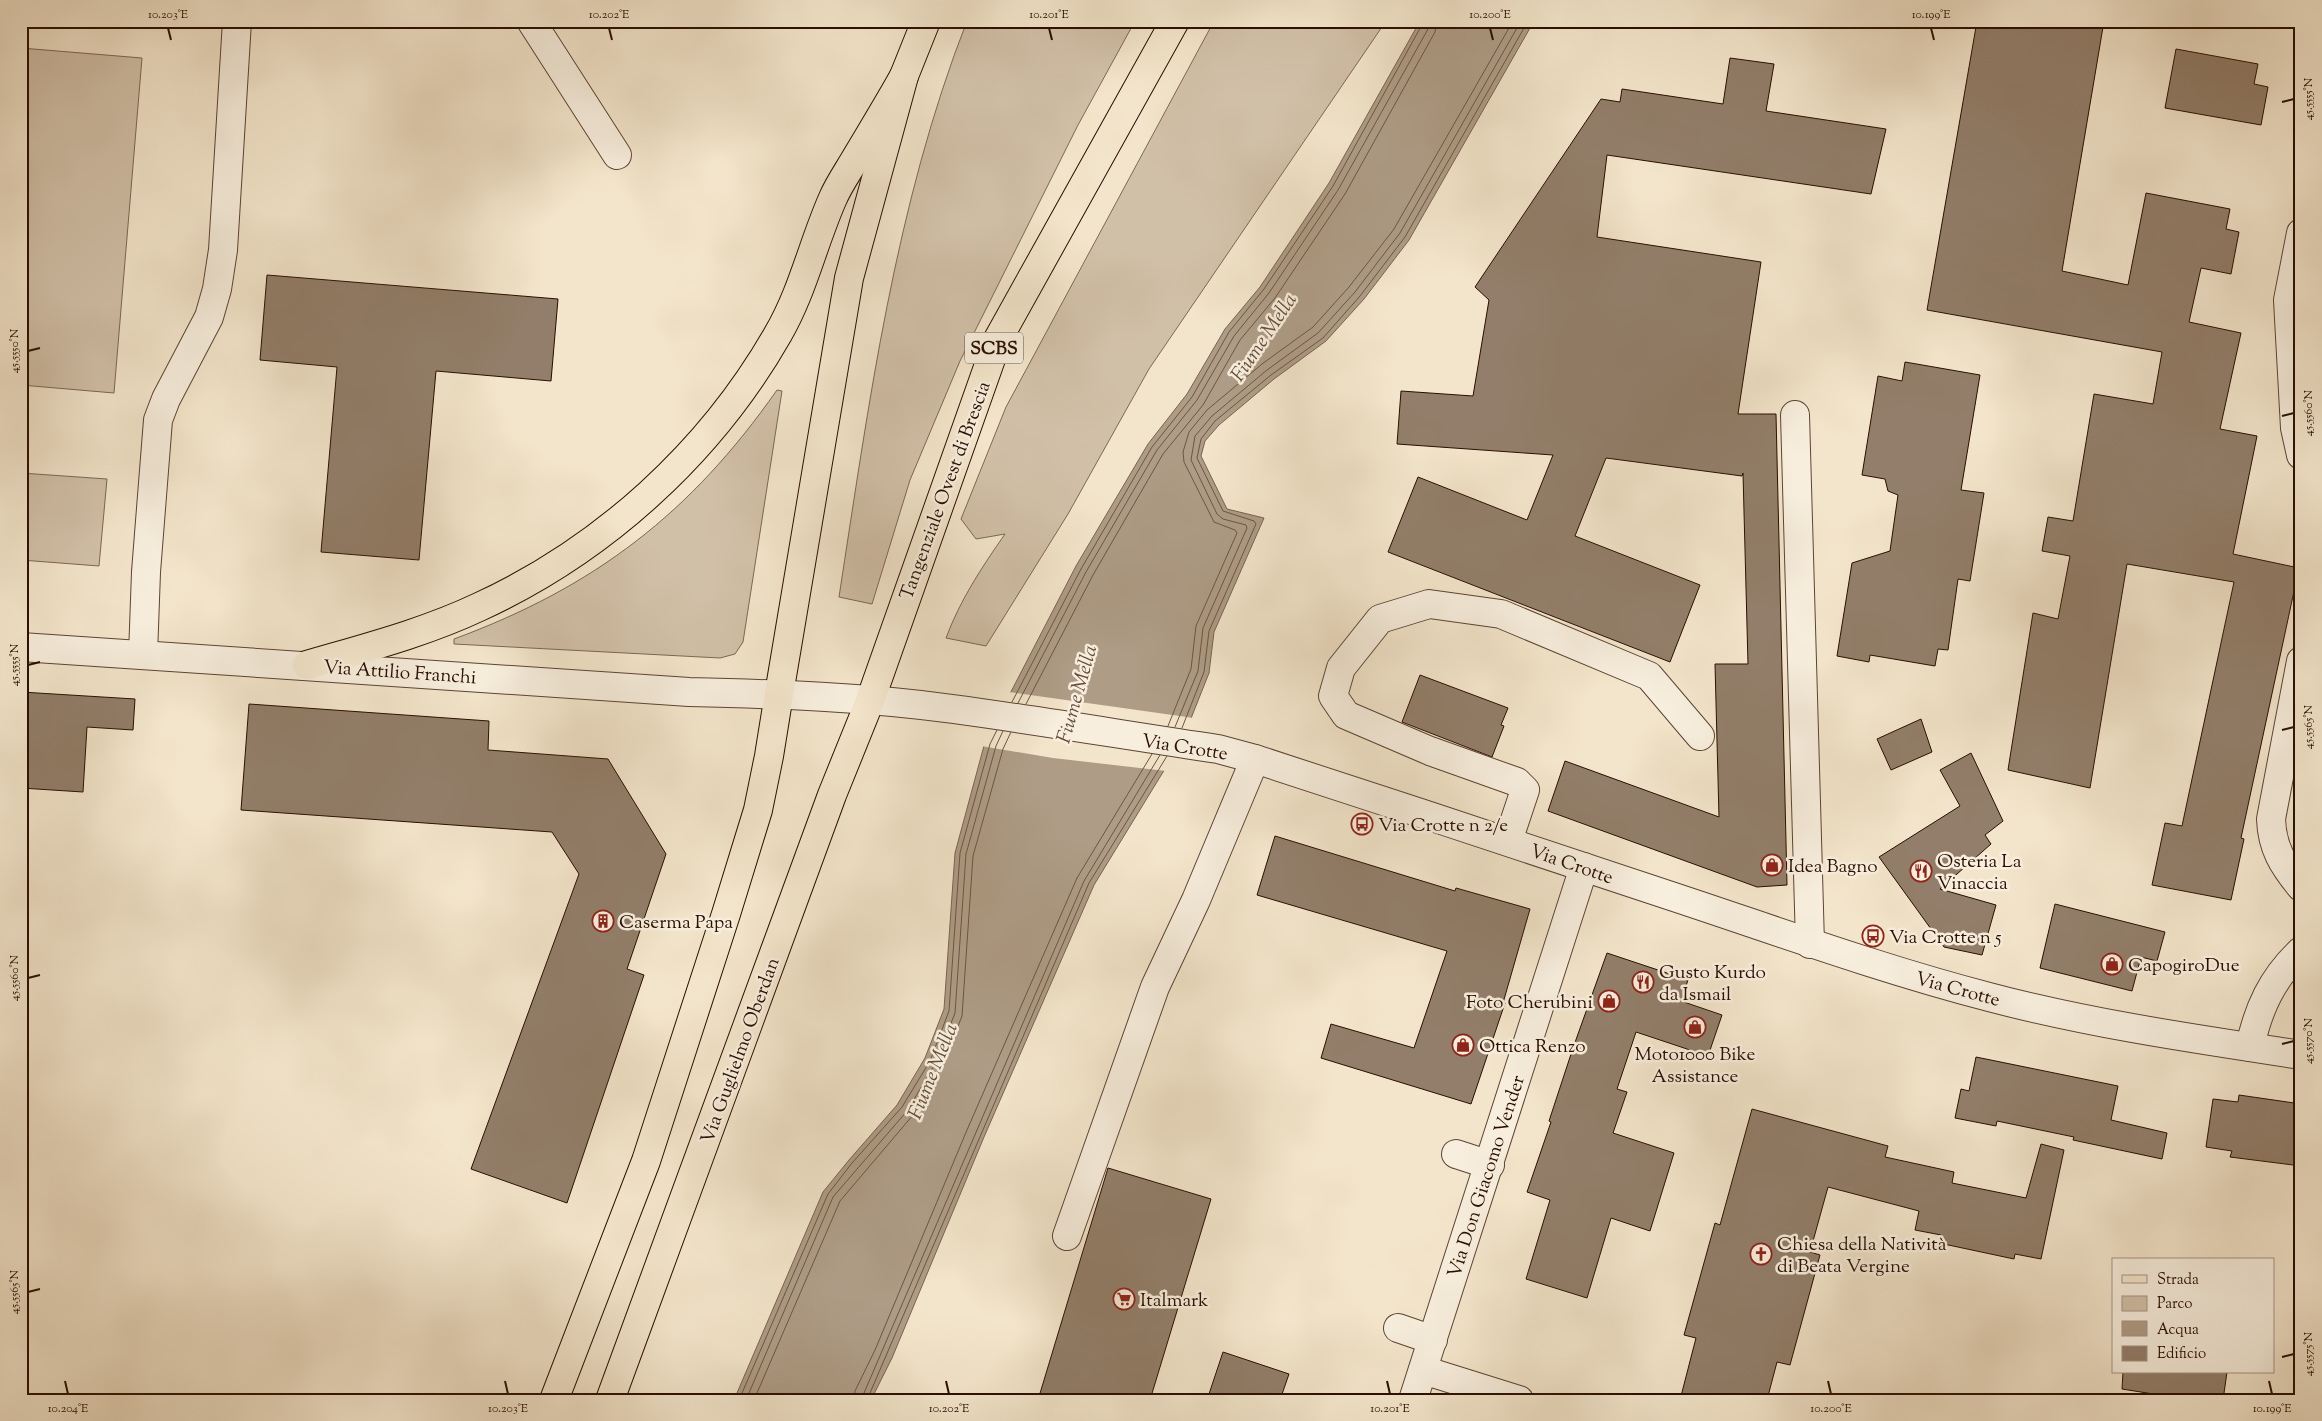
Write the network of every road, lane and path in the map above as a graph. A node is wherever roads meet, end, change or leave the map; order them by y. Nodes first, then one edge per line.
1 (237, 21) edge
2 (530, 21) edge
3 (926, 21) edge
4 (1175, 21) edge
5 (904, 76) junction
6 (617, 155) dead end
7 (2301, 233) edge
8 (1795, 415) dead end
9 (2301, 456) edge
10 (21, 647) edge
11 (143, 654) junction
12 (2301, 661) edge
13 (307, 665) junction
14 (779, 694) junction
15 (870, 701) junction
16 (1700, 736) dead end
17 (1255, 759) junction
18 (1508, 841) junction
19 (1584, 867) junction
20 (2301, 887) edge
21 (1810, 944) junction
22 (2301, 951) edge
23 (2250, 1047) junction
24 (2301, 1055) edge
25 (1456, 1154) dead end
26 (1490, 1165) junction
27 (1067, 1236) dead end
28 (1398, 1328) dead end
29 (1433, 1340) junction
30 (1423, 1370) junction
31 (554, 1400) edge
32 (610, 1400) edge
33 (1414, 1400) edge
34 (1519, 1400) edge

1 - 11 street
2 - 6 street
3 - 5 main road
4 - 15 main road, Tangenziale Ovest di Brescia / SCBS
5 - 13 main road
5 - 14 main road
7 - 9 street
8 - 21 street
10 - 11 street, Via Attilio Franchi
11 - 13 street, Via Attilio Franchi
12 - 20 street
13 - 14 street, Via Attilio Franchi
14 - 15 street, Via Crotte
14 - 31 main road
15 - 17 street, Via Crotte
15 - 32 main road, Via Guglielmo Oberdan
16 - 18 street
17 - 18 street, Via Crotte
17 - 27 street
18 - 19 street, Via Crotte
19 - 21 street, Via Crotte
19 - 26 street, Via Don Giacomo Vender
21 - 23 street, Via Crotte
22 - 23 street
23 - 24 street, Via Crotte
25 - 26 street
26 - 29 street, Via Don Giacomo Vender
28 - 29 street
29 - 30 street, Via Don Giacomo Vender
30 - 33 street, Via Don Giacomo Vender
30 - 34 street

